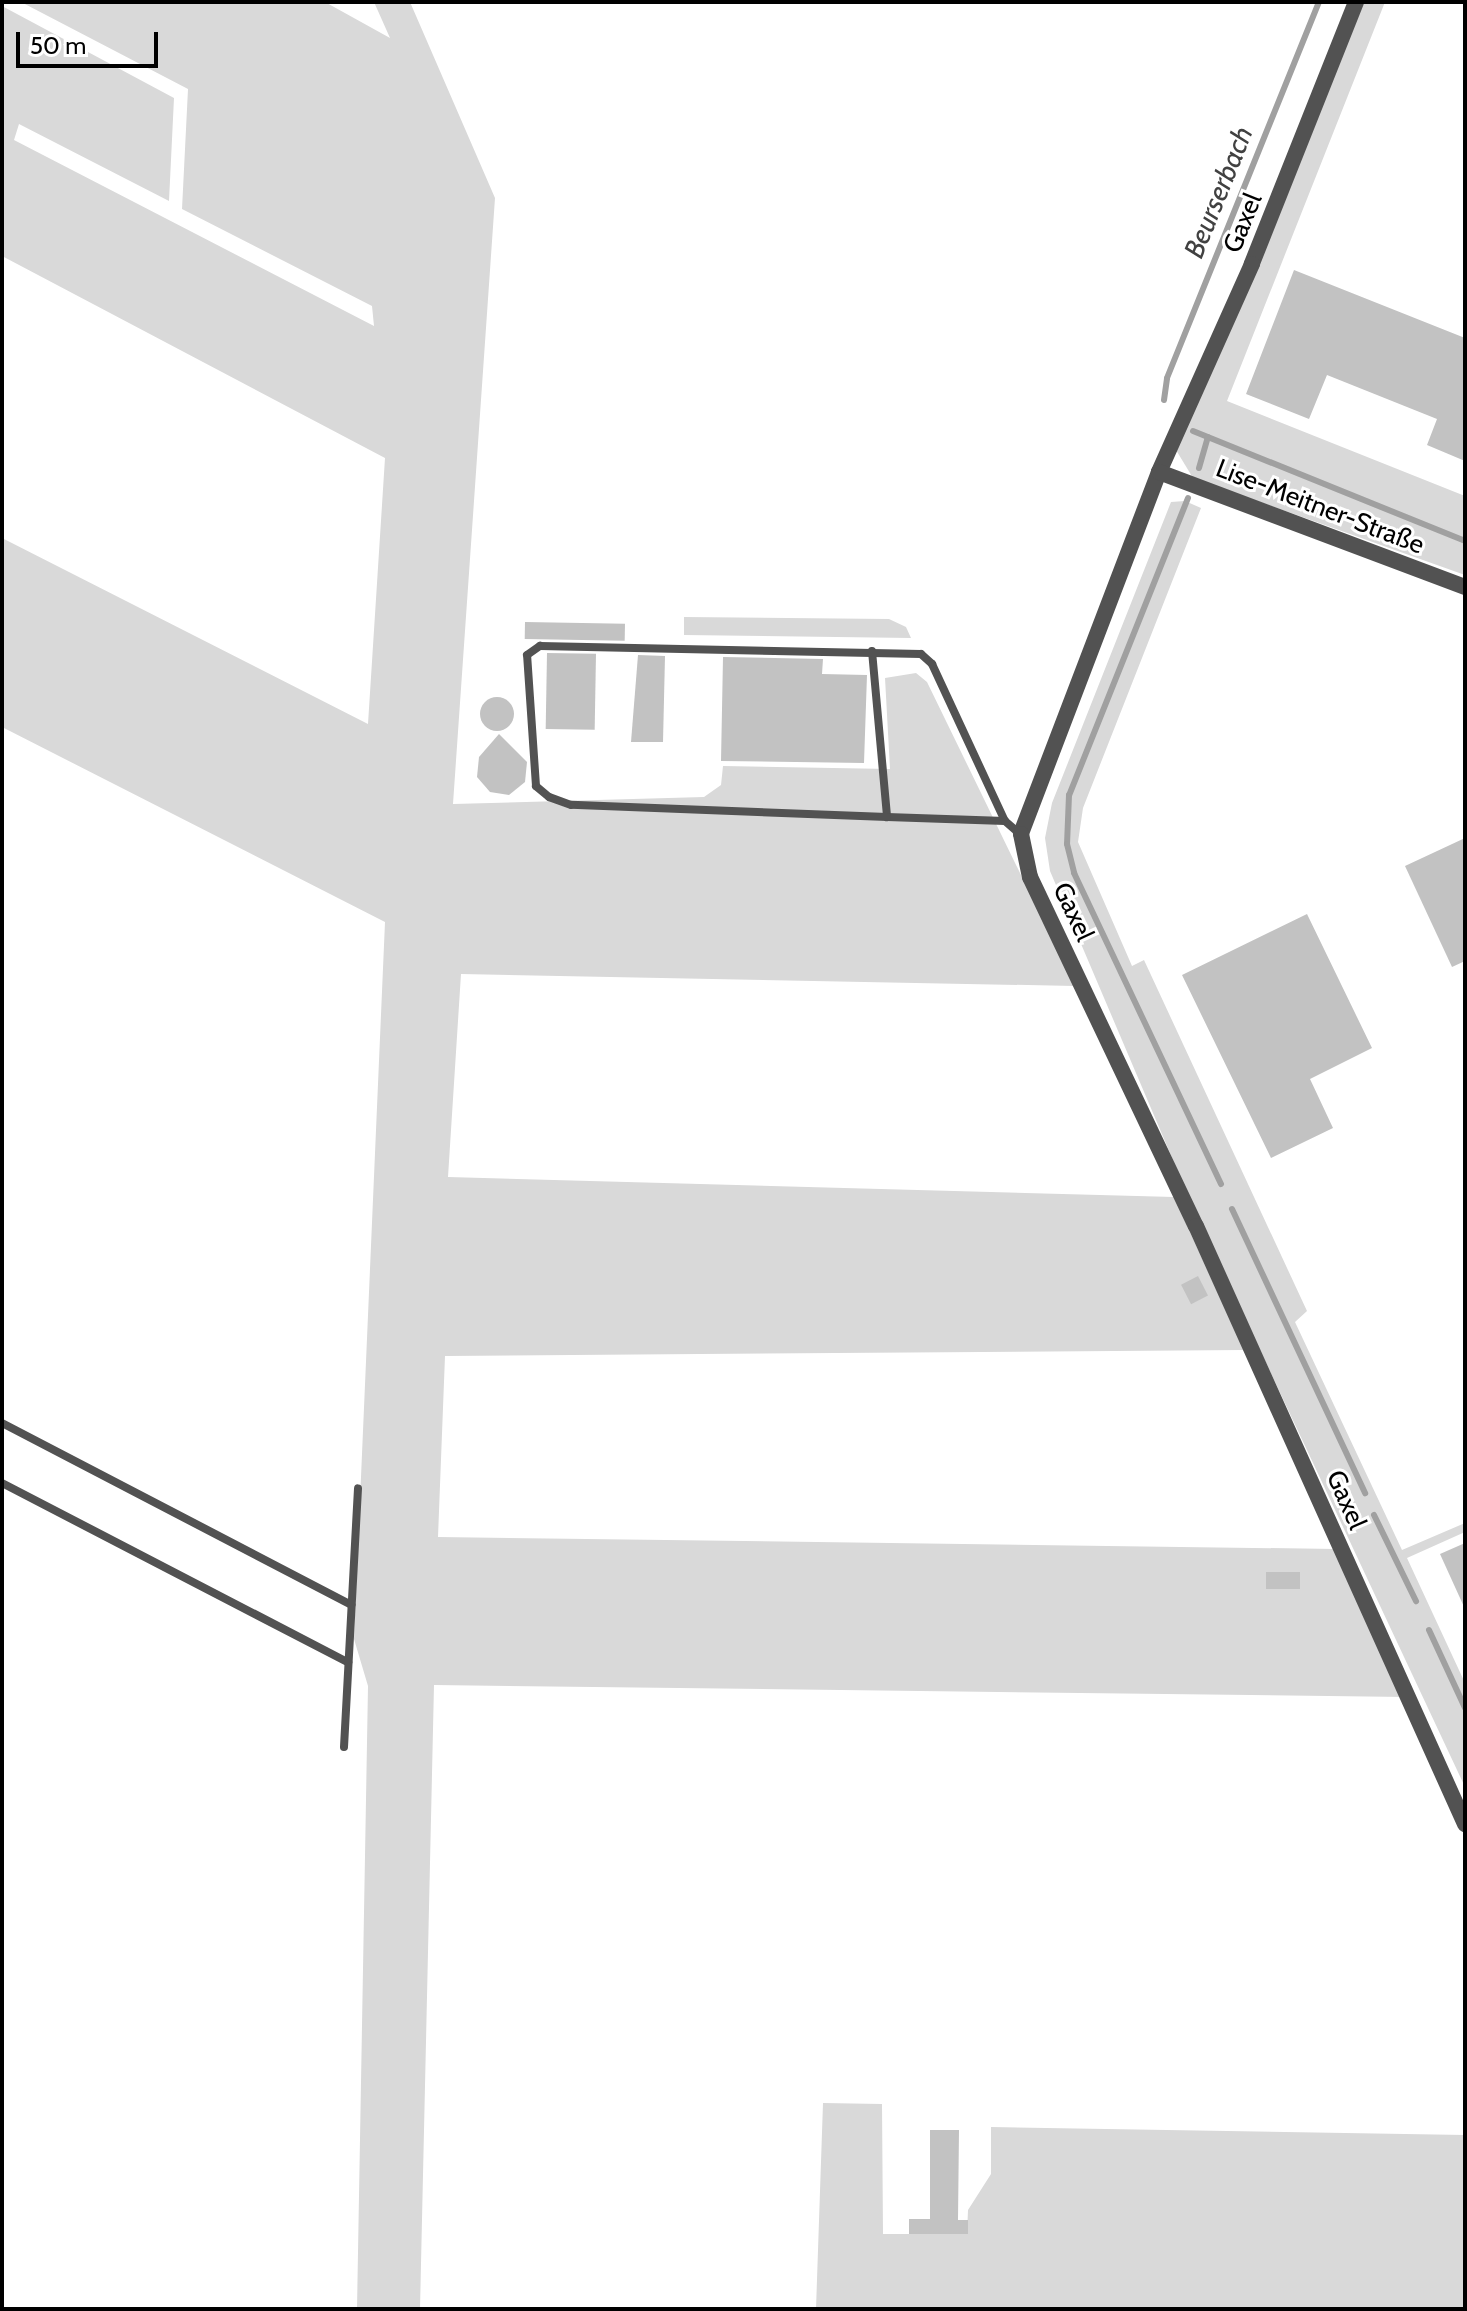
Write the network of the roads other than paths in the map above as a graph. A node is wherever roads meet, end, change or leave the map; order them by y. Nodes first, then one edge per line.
1 (1356, 2) edge
2 (1159, 472) junction
3 (1465, 587) edge
4 (872, 651) junction
5 (887, 817) junction
6 (1005, 821) junction
7 (1021, 834) junction
8 (2, 1423) edge
9 (2, 1483) edge
10 (358, 1488) dead end
11 (352, 1605) junction
12 (348, 1662) junction
13 (344, 1747) dead end
14 (1465, 1824) edge

1 - 2 street, Gaxel
2 - 3 street, Lise-Meitner-Straße
2 - 7 street, Gaxel
4 - 5 lane
4 - 5 lane
4 - 6 lane
5 - 6 lane
6 - 7 lane
7 - 14 street, Gaxel
8 - 11 lane
9 - 12 lane
10 - 11 lane
11 - 12 lane
12 - 13 lane

